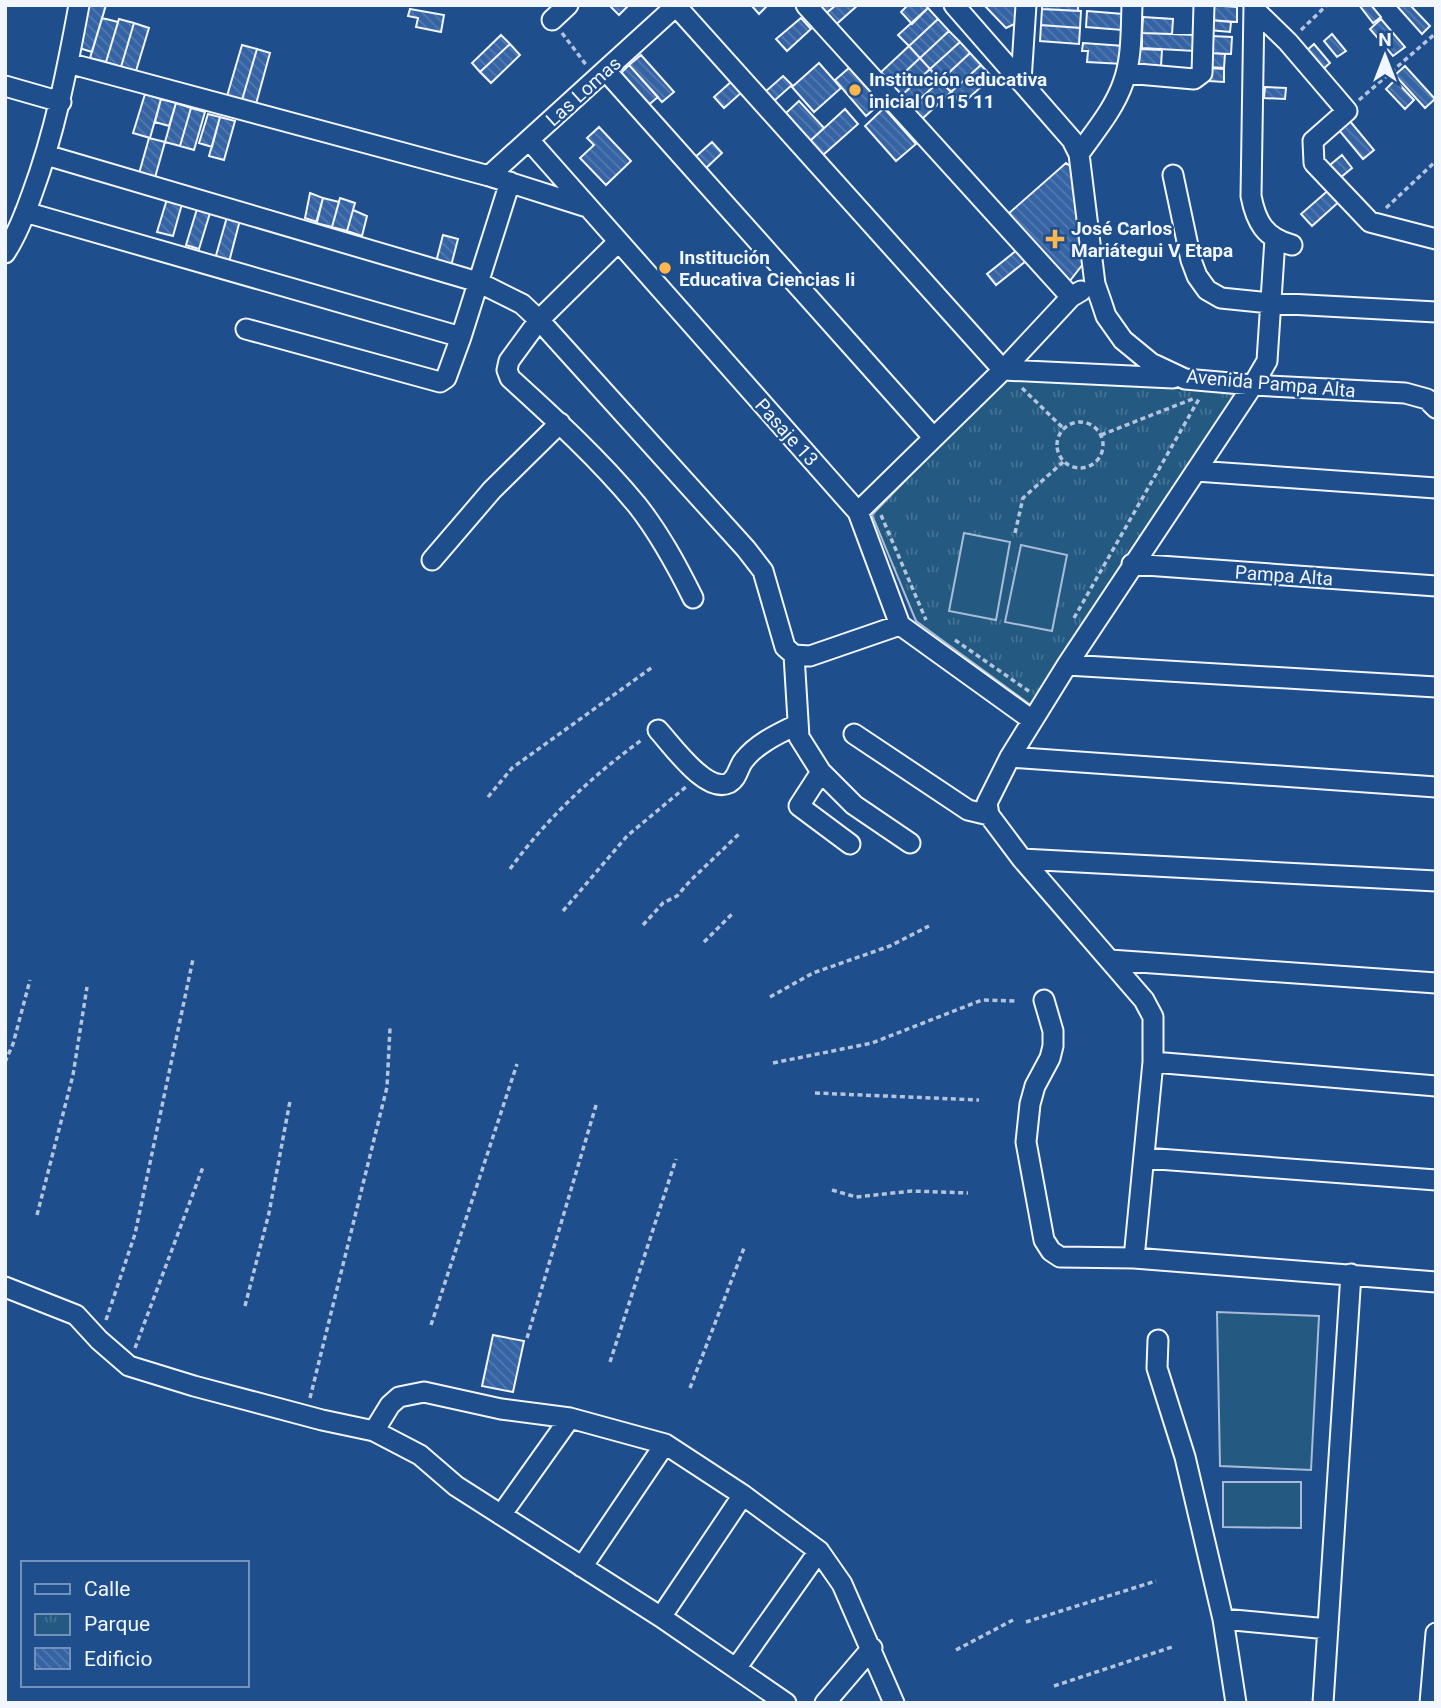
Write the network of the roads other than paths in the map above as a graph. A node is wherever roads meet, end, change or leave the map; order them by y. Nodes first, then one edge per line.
1 (79, 5) edge
2 (568, 5) edge
3 (677, 5) edge
4 (806, 5) edge
5 (954, 5) edge
6 (1026, 5) edge
7 (1132, 5) edge
8 (1204, 5) edge
9 (1254, 7) edge
10 (552, 20) road end
11 (1285, 40) junction
12 (1252, 60) junction
13 (68, 63) junction
14 (1126, 73) junction
15 (602, 75) junction
16 (1021, 81) junction
17 (5, 86) edge
18 (61, 102) junction
19 (529, 140) junction
20 (1079, 154) junction
21 (47, 155) junction
22 (489, 176) junction
23 (1173, 176) dead end
24 (510, 182) junction
25 (588, 207) junction
26 (25, 212) junction
27 (1436, 239) edge
28 (618, 242) junction
29 (5, 253) edge
30 (478, 282) junction
31 (1095, 284) junction
32 (1071, 297) junction
33 (1270, 303) junction
34 (1436, 312) edge
35 (539, 320) junction
36 (246, 329) dead end
37 (461, 337) junction
38 (1003, 370) junction
39 (1185, 379) junction
40 (1253, 385) junction
41 (1436, 408) edge
42 (560, 423) junction
43 (933, 437) junction
44 (1196, 471) junction
45 (1436, 488) edge
46 (858, 512) junction
47 (432, 560) dead end
48 (1132, 564) junction
49 (1436, 586) edge
50 (693, 598) dead end
51 (900, 625) junction
52 (794, 655) junction
53 (1067, 665) junction
54 (1436, 687) edge
55 (1031, 720) junction
56 (798, 724) junction
57 (658, 730) road end
58 (854, 734) dead end
59 (1010, 757) junction
60 (821, 772) junction
61 (1436, 787) edge
62 (989, 815) junction
63 (910, 843) dead end
64 (850, 844) dead end
65 (1022, 859) junction
66 (1436, 881) edge
67 (1110, 960) junction
68 (1436, 983) edge
69 (1044, 1000) dead end
70 (1153, 1062) junction
71 (1436, 1086) edge
72 (1145, 1158) junction
73 (1436, 1180) edge
74 (1134, 1258) junction
75 (1351, 1274) junction
76 (1436, 1282) edge
77 (5, 1287) edge
78 (1158, 1340) dead end
79 (570, 1418) junction
80 (374, 1431) junction
81 (665, 1444) junction
82 (743, 1494) junction
83 (501, 1515) junction
84 (819, 1551) junction
85 (582, 1567) junction
86 (661, 1617) junction
87 (1223, 1619) junction
88 (1328, 1629) junction
89 (1436, 1633) edge
90 (872, 1648) junction
91 (737, 1667) junction
92 (768, 1697) edge
93 (786, 1703) edge
94 (825, 1703) edge
95 (894, 1703) edge
96 (1236, 1703) edge
97 (1323, 1703) edge
98 (1430, 1703) edge

1 - 13 street
2 - 10 street
3 - 15 street, Las Lomas
3 - 38 street
4 - 32 street
5 - 16 street, Avenida Pampa Alta
6 - 16 street
7 - 14 street
8 - 14 street
9 - 11 street
9 - 12 street
11 - 12 street
11 - 27 street
12 - 33 street
13 - 18 street
13 - 22 street
14 - 20 street
15 - 19 street, Las Lomas
15 - 43 street
16 - 20 street, Avenida Pampa Alta
17 - 18 street
18 - 21 street
19 - 22 street, Las Lomas
19 - 25 street, Pasaje 13
20 - 31 street, Avenida Pampa Alta
21 - 26 street
21 - 30 street
22 - 24 street
23 - 33 street
24 - 25 street
24 - 30 street
25 - 28 street, Pasaje 13
26 - 29 street
26 - 37 street
28 - 35 street
28 - 46 street, Pasaje 13
30 - 35 street
30 - 37 street
31 - 32 street
31 - 39 street, Avenida Pampa Alta
32 - 38 street
33 - 34 street
33 - 40 street
35 - 42 street
35 - 52 street
36 - 37 street
38 - 39 street
38 - 43 street
39 - 40 street, Avenida Pampa Alta
40 - 41 street, Avenida Pampa Alta
40 - 44 street
42 - 47 street
42 - 50 street
43 - 46 street
44 - 45 street
44 - 48 street
46 - 51 street, Pasaje 13
48 - 49 street, Pampa Alta
48 - 53 street
51 - 52 street
51 - 55 street
52 - 56 street
53 - 54 street
53 - 55 street
55 - 59 street
56 - 57 street
56 - 60 street
58 - 62 street
59 - 61 street
59 - 62 street
60 - 63 street
60 - 64 street
62 - 65 street
65 - 66 street
65 - 67 street
67 - 68 street
67 - 70 street
69 - 74 street
70 - 71 street
70 - 72 street
72 - 73 street
72 - 74 street
74 - 75 street
75 - 76 street
75 - 88 street
77 - 80 street
78 - 87 street
79 - 80 street
79 - 81 street
79 - 83 street
80 - 83 street
81 - 82 street
81 - 85 street
82 - 84 street
82 - 86 street
83 - 85 street
84 - 90 street
84 - 91 street
85 - 86 street
86 - 91 street
87 - 88 street
87 - 96 street
88 - 97 street
89 - 98 street
90 - 94 street
90 - 95 street
91 - 92 street
92 - 93 street

